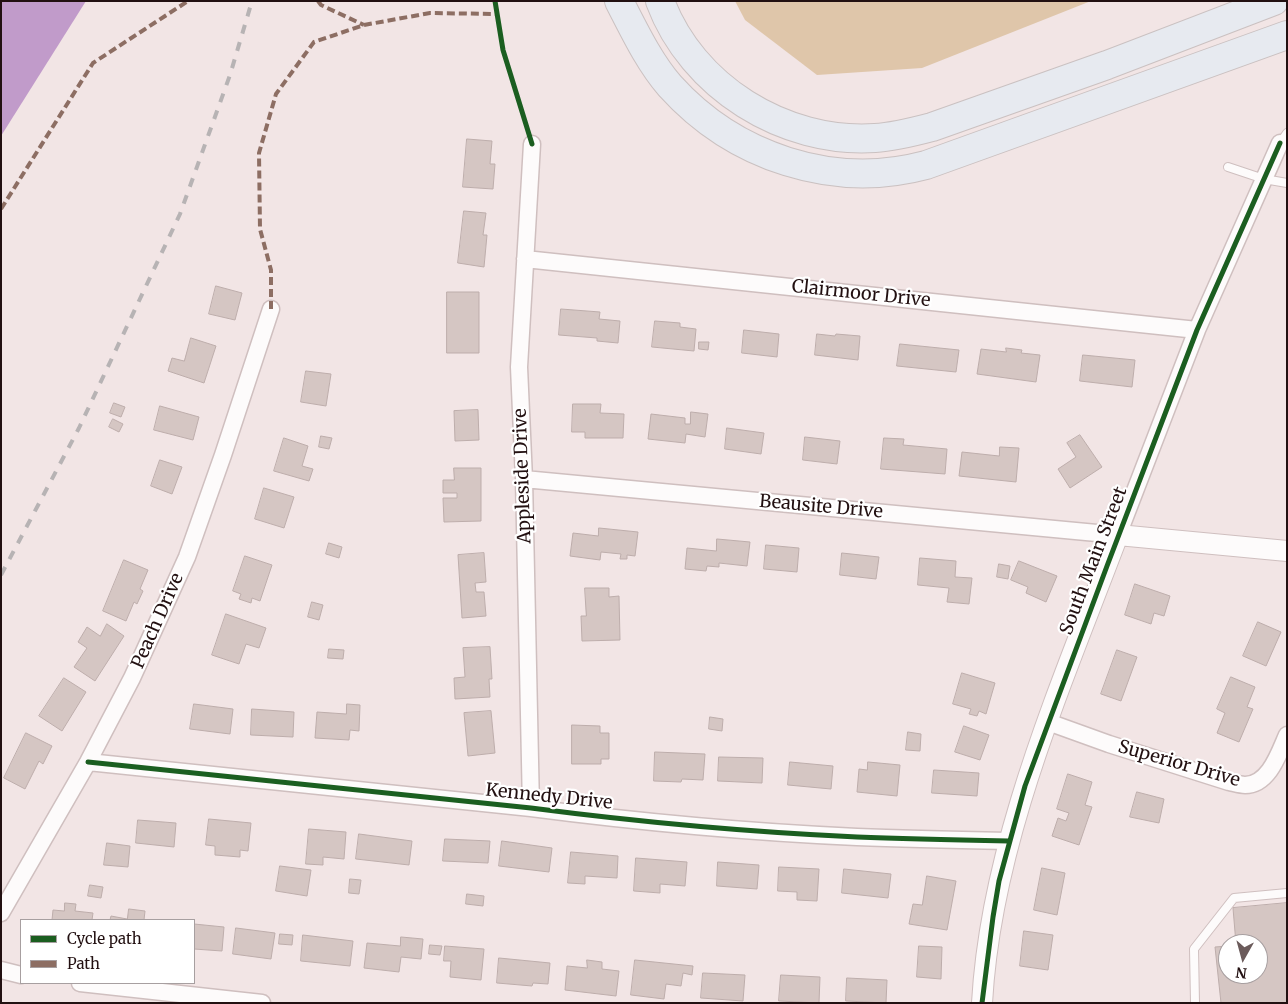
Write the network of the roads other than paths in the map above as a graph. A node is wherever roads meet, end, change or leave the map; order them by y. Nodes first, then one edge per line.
1 (619, 1) edge
2 (660, 1) edge
3 (1274, 1) edge
4 (1287, 35) edge
5 (1283, 138) edge
6 (532, 144) dead end
7 (1228, 167) dead end
8 (1264, 179) junction
9 (1287, 183) edge
10 (525, 259) junction
11 (270, 309) dead end
12 (1197, 330) junction
13 (524, 478) junction
14 (1118, 535) junction
15 (1287, 551) edge
16 (1048, 722) junction
17 (1287, 735) edge
18 (88, 762) junction
19 (531, 808) junction
20 (1009, 841) junction
21 (1287, 893) edge
22 (1, 913) edge
23 (1, 970) edge
24 (20, 975) edge
25 (89, 984) edge
26 (262, 1003) edge
27 (982, 1003) edge
28 (1195, 1003) edge

1 - 4 highway
2 - 3 highway
5 - 8 street, South Main Street
6 - 10 street, Appleside Drive
7 - 8 lane
8 - 9 lane
8 - 12 street, South Main Street
10 - 12 street, Clairmoor Drive
10 - 13 street, Appleside Drive
11 - 18 street, Peach Drive
12 - 14 street, South Main Street
13 - 14 street, Beausite Drive
13 - 19 street, Appleside Drive
14 - 15 street
14 - 16 street, South Main Street
16 - 17 street, Superior Drive
16 - 20 street, South Main Street
18 - 19 street, Kennedy Drive
18 - 22 street, Peach Drive
19 - 20 street, Kennedy Drive
20 - 27 street, South Main Street
21 - 28 lane
23 - 24 street
25 - 26 street

